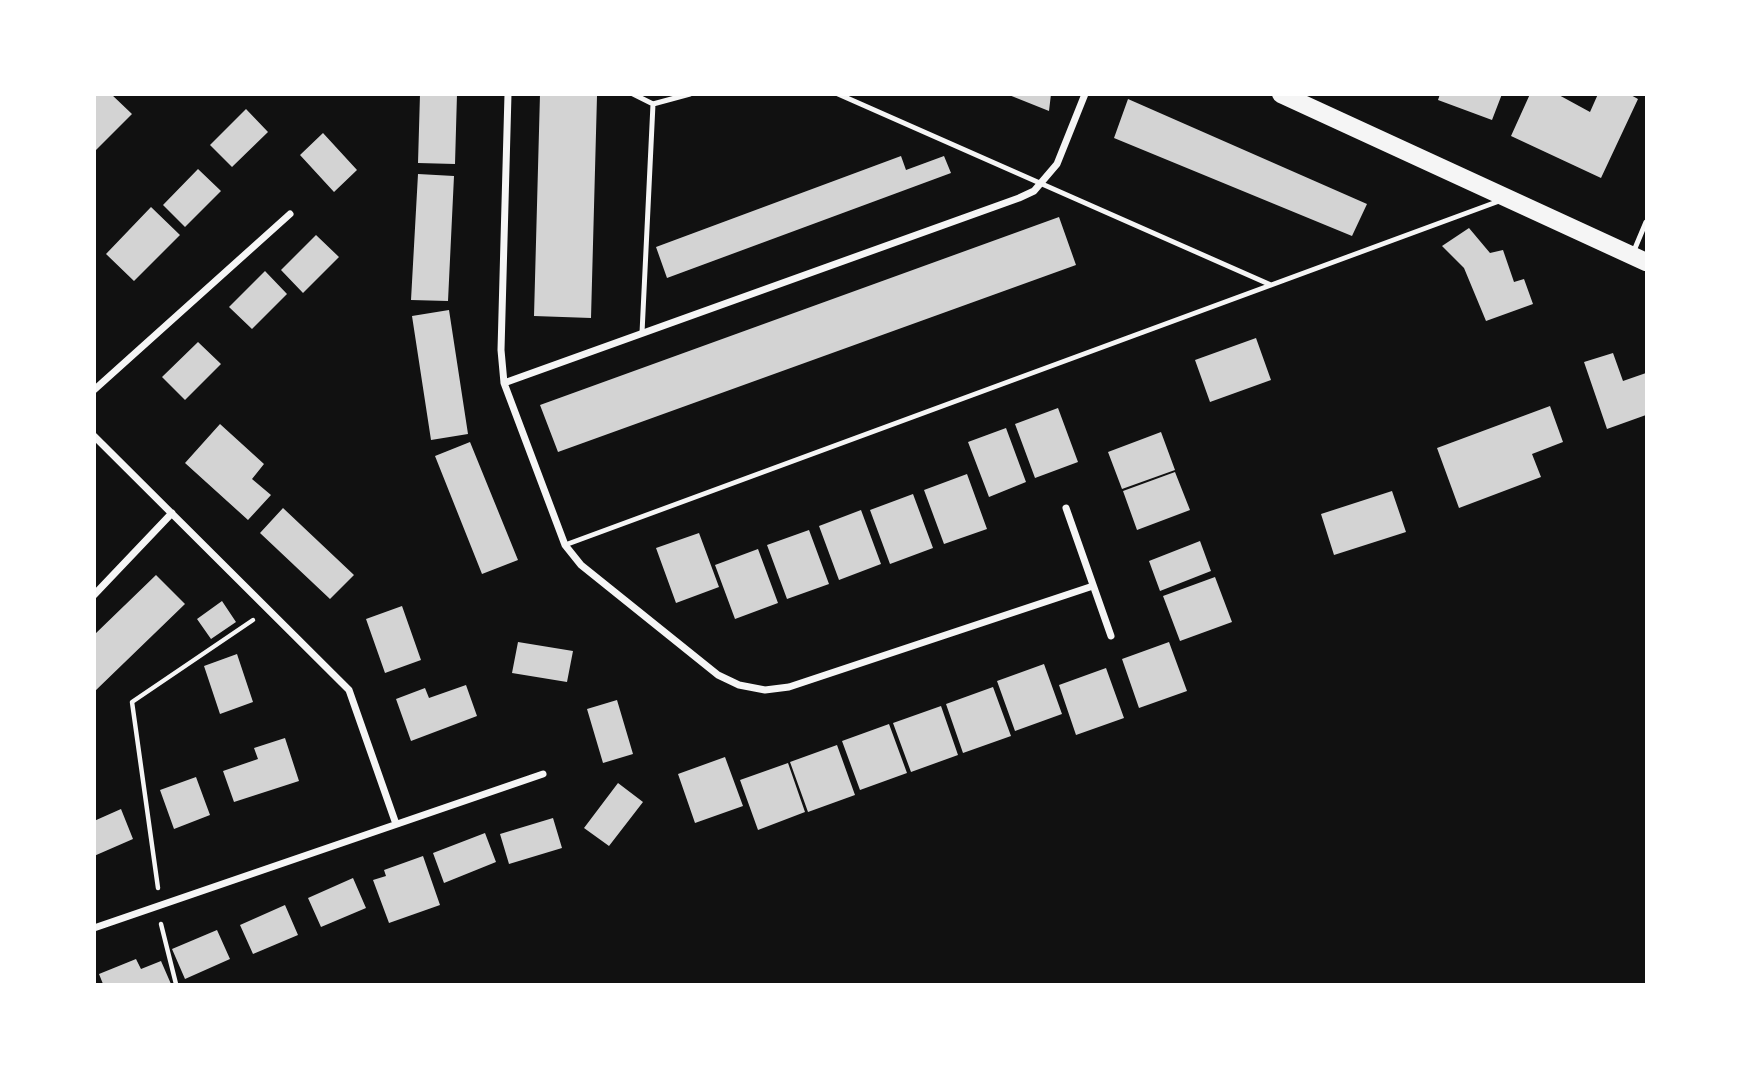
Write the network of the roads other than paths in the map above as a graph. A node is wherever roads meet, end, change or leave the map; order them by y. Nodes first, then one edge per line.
1 (508, 94) edge
2 (632, 94) edge
3 (690, 94) edge
4 (838, 94) edge
5 (1085, 94) edge
6 (1281, 94) edge
7 (653, 104) junction
8 (1043, 182) junction
9 (1505, 199) junction
10 (290, 214) dead end
11 (1647, 222) edge
12 (1639, 259) edge
13 (1271, 285) junction
14 (642, 333) junction
15 (504, 383) junction
16 (94, 390) edge
17 (94, 436) edge
18 (1066, 508) dead end
19 (172, 513) junction
20 (565, 545) junction
21 (1093, 586) junction
22 (94, 595) edge
23 (1111, 636) dead end
24 (542, 774) dead end
25 (396, 824) junction
26 (94, 928) edge

1 - 15 street
2 - 7 lane
3 - 7 lane
4 - 8 lane
5 - 8 street
6 - 9 main road
7 - 14 lane
8 - 13 lane
8 - 14 street
9 - 12 main road
9 - 13 lane
10 - 16 street
11 - 12 lane
13 - 20 lane
14 - 15 street
15 - 20 street
17 - 19 street
18 - 21 street
19 - 22 street
19 - 25 street
20 - 21 street
21 - 23 street
24 - 25 street
25 - 26 street

